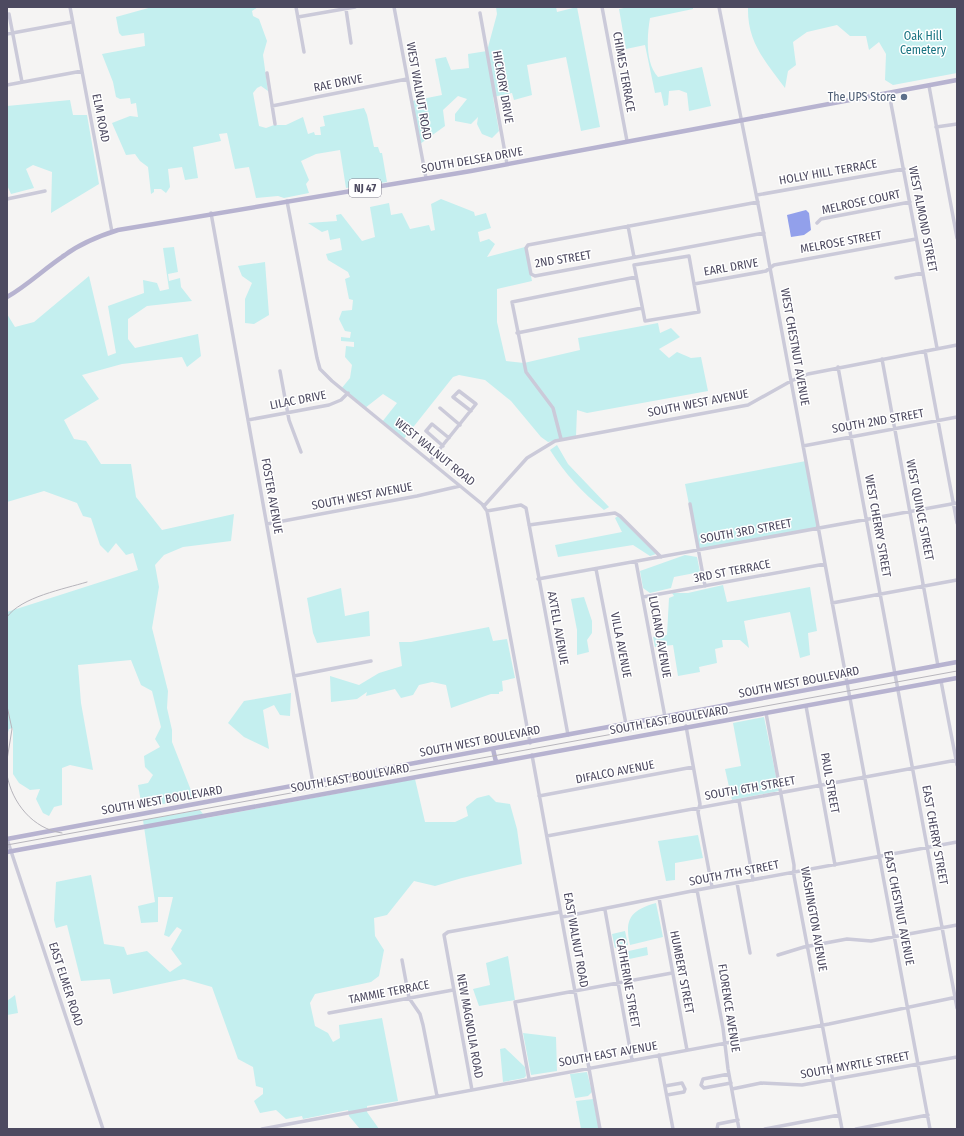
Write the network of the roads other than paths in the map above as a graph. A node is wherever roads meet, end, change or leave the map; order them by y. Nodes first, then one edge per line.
1 (70, 7) edge
2 (296, 7) edge
3 (354, 7) edge
4 (394, 7) edge
5 (602, 7) edge
6 (719, 7) edge
7 (346, 9) junction
8 (480, 13) dead end
9 (9, 14) dead end
10 (298, 17) junction
11 (72, 22) junction
12 (13, 33) junction
13 (7, 34) edge
14 (352, 43) dead end
15 (304, 52) dead end
16 (82, 71) junction
17 (267, 73) dead end
18 (407, 80) junction
19 (957, 80) edge
20 (22, 82) junction
21 (7, 85) edge
22 (929, 86) junction
23 (889, 93) junction
24 (272, 106) junction
25 (740, 120) junction
26 (275, 124) dead end
27 (957, 124) edge
28 (936, 127) junction
29 (626, 142) junction
30 (507, 164) junction
31 (904, 168) junction
32 (426, 178) junction
33 (45, 191) dead end
34 (757, 195) junction
35 (7, 199) edge
36 (287, 201) junction
37 (758, 202) junction
38 (910, 202) junction
39 (211, 213) junction
40 (817, 223) dead end
41 (628, 226) junction
42 (112, 232) junction
43 (764, 233) junction
44 (957, 238) edge
45 (916, 239) junction
46 (634, 257) junction
47 (770, 268) junction
48 (923, 273) junction
49 (636, 278) junction
50 (896, 278) dead end
51 (694, 284) junction
52 (7, 297) edge
53 (642, 308) junction
54 (517, 332) junction
55 (957, 345) edge
56 (937, 348) junction
57 (925, 351) junction
58 (882, 359) junction
59 (838, 367) junction
60 (280, 371) dead end
61 (791, 381) junction
62 (348, 393) junction
63 (440, 408) dead end
64 (471, 411) junction
65 (287, 412) junction
66 (957, 417) edge
67 (248, 420) junction
68 (938, 420) junction
69 (460, 425) junction
70 (894, 428) junction
71 (851, 436) junction
72 (449, 438) junction
73 (561, 439) junction
74 (443, 446) junction
75 (803, 446) junction
76 (301, 452) dead end
77 (430, 461) junction
78 (460, 486) junction
79 (955, 503) edge
80 (690, 504) dead end
81 (484, 506) junction
82 (487, 511) junction
83 (910, 511) junction
84 (866, 519) junction
85 (957, 523) edge
86 (267, 524) junction
87 (529, 525) junction
88 (818, 528) junction
89 (698, 550) junction
90 (661, 557) junction
91 (636, 562) junction
92 (825, 564) junction
93 (596, 569) junction
94 (538, 579) junction
95 (957, 580) edge
96 (705, 586) junction
97 (924, 586) junction
98 (880, 594) junction
99 (643, 597) junction
100 (832, 603) junction
101 (370, 661) dead end
102 (957, 662) edge
103 (938, 666) junction
104 (895, 674) junction
105 (294, 676) junction
106 (957, 678) edge
107 (941, 681) junction
108 (847, 683) junction
109 (898, 689) junction
110 (849, 690) joint
111 (850, 698) junction
112 (806, 706) junction
113 (766, 713) junction
114 (665, 717) junction
115 (626, 724) junction
116 (686, 726) junction
117 (568, 735) junction
118 (530, 742) junction
119 (493, 749) junction
120 (532, 755) junction
121 (957, 760) edge
122 (496, 762) junction
123 (957, 765) edge
124 (693, 767) junction
125 (913, 768) junction
126 (865, 777) junction
127 (313, 783) junction
128 (820, 786) junction
129 (780, 793) junction
130 (539, 796) junction
131 (739, 800) junction
132 (699, 808) junction
133 (547, 836) junction
134 (7, 839) edge
135 (957, 842) edge
136 (927, 848) junction
137 (9, 851) edge
138 (879, 856) junction
139 (835, 865) junction
140 (794, 872) junction
141 (753, 880) junction
142 (737, 883) junction
143 (712, 887) junction
144 (697, 890) junction
145 (659, 898) junction
146 (605, 910) junction
147 (560, 912) junction
148 (562, 918) junction
149 (957, 925) edge
150 (942, 928) junction
151 (894, 936) junction
152 (807, 946) junction
153 (750, 953) dead end
154 (778, 955) dead end
155 (402, 960) dead end
156 (672, 973) junction
157 (618, 983) junction
158 (453, 990) junction
159 (575, 991) junction
160 (956, 997) edge
161 (409, 998) junction
162 (908, 1008) junction
163 (957, 1008) edge
164 (329, 1013) dead end
165 (823, 1025) junction
166 (726, 1042) junction
167 (687, 1050) junction
168 (659, 1055) junction
169 (957, 1057) edge
170 (632, 1060) junction
171 (918, 1064) junction
172 (589, 1068) junction
173 (729, 1074) junction
174 (529, 1079) junction
175 (832, 1080) junction
176 (731, 1083) junction
177 (665, 1086) junction
178 (732, 1089) junction
179 (472, 1090) junction
180 (667, 1095) junction
181 (437, 1096) junction
182 (839, 1115) junction
183 (928, 1115) junction
184 (738, 1120) junction
185 (277, 1128) edge
186 (739, 1128) edge
187 (103, 1129) edge
188 (262, 1129) edge
189 (600, 1129) edge
190 (673, 1129) edge
191 (717, 1129) edge
192 (734, 1129) edge
193 (765, 1129) edge
194 (842, 1129) edge
195 (856, 1129) edge
196 (930, 1129) edge

1 - 11 street, ELM ROAD
2 - 10 street
3 - 7 street
4 - 18 street, WEST WALNUT ROAD
5 - 29 street, CHIMES TERRACE
6 - 25 street, WEST CHESTNUT AVENUE
7 - 10 street
7 - 14 street
8 - 30 street, HICKORY DRIVE
9 - 12 street
10 - 15 street
11 - 12 street
11 - 16 street, ELM ROAD
12 - 13 street
12 - 20 street
16 - 20 street
16 - 42 street, ELM ROAD
17 - 24 street
18 - 24 street, RAE DRIVE
18 - 32 street, WEST WALNUT ROAD
19 - 22 main road, SOUTH DELSEA DRIVE / NJ 47
20 - 21 street
22 - 23 main road, SOUTH DELSEA DRIVE / NJ 47
22 - 28 street
23 - 25 main road, SOUTH DELSEA DRIVE / NJ 47
23 - 31 street, WEST ALMOND STREET
24 - 26 street
25 - 29 main road, SOUTH DELSEA DRIVE / NJ 47
25 - 34 street, WEST CHESTNUT AVENUE
27 - 28 street
28 - 44 street
29 - 30 main road, SOUTH DELSEA DRIVE / NJ 47
30 - 32 main road, SOUTH DELSEA DRIVE / NJ 47
31 - 34 street, HOLLY HILL TERRACE
31 - 38 street, WEST ALMOND STREET
32 - 36 main road, SOUTH DELSEA DRIVE / NJ 47
33 - 35 street
34 - 37 street, WEST CHESTNUT AVENUE
36 - 39 main road, SOUTH DELSEA DRIVE / NJ 47
36 - 62 street, WEST WALNUT ROAD
37 - 41 street, 2ND STREET
37 - 43 street, WEST CHESTNUT AVENUE
38 - 40 street, MELROSE COURT
38 - 45 street, WEST ALMOND STREET
39 - 42 main road, SOUTH DELSEA DRIVE / NJ 47
39 - 67 street, FOSTER AVENUE
41 - 46 street
41 - 46 street, 2ND STREET
42 - 52 main road, SOUTH DELSEA DRIVE / NJ 47
43 - 46 street, 2ND STREET
43 - 47 street, WEST CHESTNUT AVENUE
45 - 47 street, MELROSE STREET
45 - 48 street, WEST ALMOND STREET
47 - 51 street, EARL DRIVE
47 - 61 street, WEST CHESTNUT AVENUE
48 - 50 street
48 - 56 street, WEST ALMOND STREET
49 - 51 street
49 - 53 street
49 - 54 street
51 - 53 street
53 - 54 street
54 - 73 street
55 - 56 street, SOUTH WEST AVENUE
56 - 57 street, SOUTH WEST AVENUE
57 - 58 street, SOUTH WEST AVENUE
57 - 68 street
58 - 59 street, SOUTH WEST AVENUE
58 - 70 street, WEST QUINCE STREET
59 - 61 street, SOUTH WEST AVENUE
59 - 71 street, WEST CHERRY STREET
60 - 65 street
61 - 73 street, SOUTH WEST AVENUE
61 - 75 street, WEST CHESTNUT AVENUE
62 - 65 street, LILAC DRIVE
62 - 77 street, WEST WALNUT ROAD
63 - 69 street
64 - 64 street
64 - 69 street
65 - 67 street, LILAC DRIVE
65 - 76 street
66 - 68 street, SOUTH 2ND STREET
67 - 86 street, FOSTER AVENUE
68 - 70 street, SOUTH 2ND STREET
68 - 79 street
69 - 72 street
70 - 71 street, SOUTH 2ND STREET
70 - 83 street, WEST QUINCE STREET
71 - 75 street, SOUTH 2ND STREET
71 - 84 street, WEST CHERRY STREET
72 - 74 street
72 - 74 street
73 - 81 street, SOUTH WEST AVENUE
74 - 77 street
75 - 88 street, WEST CHESTNUT AVENUE
77 - 78 street, WEST WALNUT ROAD
78 - 81 street, WEST WALNUT ROAD
78 - 86 street, SOUTH WEST AVENUE
79 - 83 street, SOUTH 3RD STREET
79 - 85 street
80 - 89 street
81 - 82 street, WEST WALNUT ROAD
82 - 87 street, AXTELL AVENUE
82 - 118 street, WEST WALNUT ROAD
83 - 84 street, SOUTH 3RD STREET
83 - 97 street, WEST QUINCE STREET
84 - 88 street, SOUTH 3RD STREET
84 - 98 street, WEST CHERRY STREET
86 - 105 street, FOSTER AVENUE
87 - 90 street
87 - 94 street, AXTELL AVENUE
88 - 89 street, SOUTH 3RD STREET
88 - 92 street, WEST CHESTNUT AVENUE
89 - 90 street, SOUTH 3RD STREET
89 - 96 street
90 - 91 street, SOUTH 3RD STREET
91 - 93 street, SOUTH 3RD STREET
91 - 99 street, LUCIANO AVENUE
92 - 96 street, 3RD ST TERRACE
92 - 100 street, WEST CHESTNUT AVENUE
93 - 94 street, SOUTH 3RD STREET
93 - 115 street, VILLA AVENUE
94 - 117 street, AXTELL AVENUE
95 - 97 street
96 - 99 street, 3RD ST TERRACE
97 - 98 street
97 - 103 street, WEST QUINCE STREET
98 - 100 street
98 - 104 street, WEST CHERRY STREET
99 - 114 street, LUCIANO AVENUE
100 - 108 street, WEST CHESTNUT AVENUE
101 - 105 street
102 - 103 main road, SOUTH WEST BOULEVARD
103 - 104 main road, SOUTH WEST BOULEVARD
104 - 108 main road, SOUTH WEST BOULEVARD
104 - 109 street, WEST CHERRY STREET
105 - 127 street, FOSTER AVENUE
106 - 107 main road, SOUTH EAST BOULEVARD
107 - 109 main road, SOUTH EAST BOULEVARD
107 - 121 street
108 - 110 street, WEST CHESTNUT AVENUE
108 - 114 main road, SOUTH WEST BOULEVARD
109 - 111 main road, SOUTH EAST BOULEVARD
109 - 125 street, EAST CHERRY STREET
110 - 111 street, EAST CHESTNUT AVENUE
111 - 112 main road, SOUTH EAST BOULEVARD
111 - 126 street, EAST CHESTNUT AVENUE
112 - 113 main road, SOUTH EAST BOULEVARD
112 - 128 street, PAUL STREET
113 - 116 main road, SOUTH EAST BOULEVARD
113 - 129 street, WASHINGTON AVENUE
114 - 115 main road, SOUTH WEST BOULEVARD
115 - 117 main road, SOUTH WEST BOULEVARD
116 - 120 main road, SOUTH EAST BOULEVARD
116 - 124 street
117 - 118 main road, SOUTH WEST BOULEVARD
118 - 119 main road, SOUTH WEST BOULEVARD
119 - 122 main road
119 - 127 main road, SOUTH WEST BOULEVARD
120 - 122 main road, SOUTH EAST BOULEVARD
120 - 130 street, EAST WALNUT ROAD
121 - 123 street
121 - 125 street, SOUTH 6TH STREET
122 - 137 main road, SOUTH EAST BOULEVARD
124 - 130 street, DIFALCO AVENUE
124 - 132 street
125 - 126 street, SOUTH 6TH STREET
125 - 136 street, EAST CHERRY STREET
126 - 128 street, SOUTH 6TH STREET
126 - 138 street, EAST CHESTNUT AVENUE
127 - 134 main road, SOUTH WEST BOULEVARD
128 - 129 street, SOUTH 6TH STREET
128 - 139 street, PAUL STREET
129 - 131 street, SOUTH 6TH STREET
129 - 140 street, WASHINGTON AVENUE
130 - 133 street, EAST WALNUT ROAD
131 - 132 street, SOUTH 6TH STREET
131 - 141 street
132 - 133 street, SOUTH 6TH STREET
132 - 143 street
133 - 147 street, EAST WALNUT ROAD
134 - 137 street, EAST ELMER ROAD
135 - 136 street, SOUTH 7TH STREET
136 - 138 street, SOUTH 7TH STREET
136 - 150 street, EAST CHERRY STREET
137 - 187 street, EAST ELMER ROAD
138 - 139 street, SOUTH 7TH STREET
138 - 151 street, EAST CHESTNUT AVENUE
139 - 140 street, SOUTH 7TH STREET
140 - 141 street, SOUTH 7TH STREET
140 - 152 street, WASHINGTON AVENUE
141 - 142 street, SOUTH 7TH STREET
142 - 143 street, SOUTH 7TH STREET
142 - 153 street
143 - 144 street, SOUTH 7TH STREET
144 - 145 street, SOUTH 7TH STREET
144 - 166 street, FLORENCE AVENUE
145 - 146 street, SOUTH 7TH STREET
145 - 156 street, HUMBERT STREET
146 - 148 street, SOUTH 7TH STREET
146 - 157 street, CATHERINE STREET
147 - 148 street, EAST WALNUT ROAD
147 - 158 street, NEW MAGNOLIA ROAD
148 - 159 street, EAST WALNUT ROAD
149 - 150 street
150 - 151 street
150 - 160 street, EAST CHERRY STREET
151 - 152 street
151 - 162 street, EAST CHESTNUT AVENUE
152 - 154 street
152 - 165 street, WASHINGTON AVENUE
155 - 161 street
156 - 157 street
156 - 167 street, HUMBERT STREET
157 - 159 street
157 - 170 street, CATHERINE STREET
158 - 161 street, TAMMIE TERRACE
158 - 179 street, NEW MAGNOLIA ROAD
159 - 172 street, EAST WALNUT ROAD
159 - 174 street
160 - 162 street, SOUTH EAST AVENUE
160 - 163 street, EAST CHERRY STREET
161 - 164 street, TAMMIE TERRACE
161 - 181 street
162 - 165 street, SOUTH EAST AVENUE
162 - 171 street, EAST CHESTNUT AVENUE
165 - 166 street, SOUTH EAST AVENUE
165 - 175 street, WASHINGTON AVENUE
166 - 167 street, SOUTH EAST AVENUE
166 - 173 street, FLORENCE AVENUE
167 - 168 street, SOUTH EAST AVENUE
168 - 170 street, SOUTH EAST AVENUE
168 - 177 street
169 - 171 street, SOUTH MYRTLE STREET
170 - 172 street, SOUTH EAST AVENUE
171 - 175 street, SOUTH MYRTLE STREET
171 - 183 street, EAST CHESTNUT AVENUE
172 - 174 street, SOUTH EAST AVENUE
172 - 189 street, EAST WALNUT ROAD
173 - 176 street, FLORENCE AVENUE
173 - 176 street
174 - 179 street, SOUTH EAST AVENUE
175 - 178 street, SOUTH MYRTLE STREET
175 - 182 street, WASHINGTON AVENUE
176 - 178 street, FLORENCE AVENUE
177 - 180 street
177 - 180 street
178 - 184 street, FLORENCE AVENUE
179 - 181 street, SOUTH EAST AVENUE
180 - 190 street
181 - 185 street, SOUTH EAST AVENUE
182 - 193 street
182 - 194 street, WASHINGTON AVENUE
183 - 195 street
183 - 196 street, EAST CHESTNUT AVENUE
184 - 186 street, FLORENCE AVENUE
184 - 191 street
185 - 188 street, SOUTH EAST AVENUE
186 - 192 street

